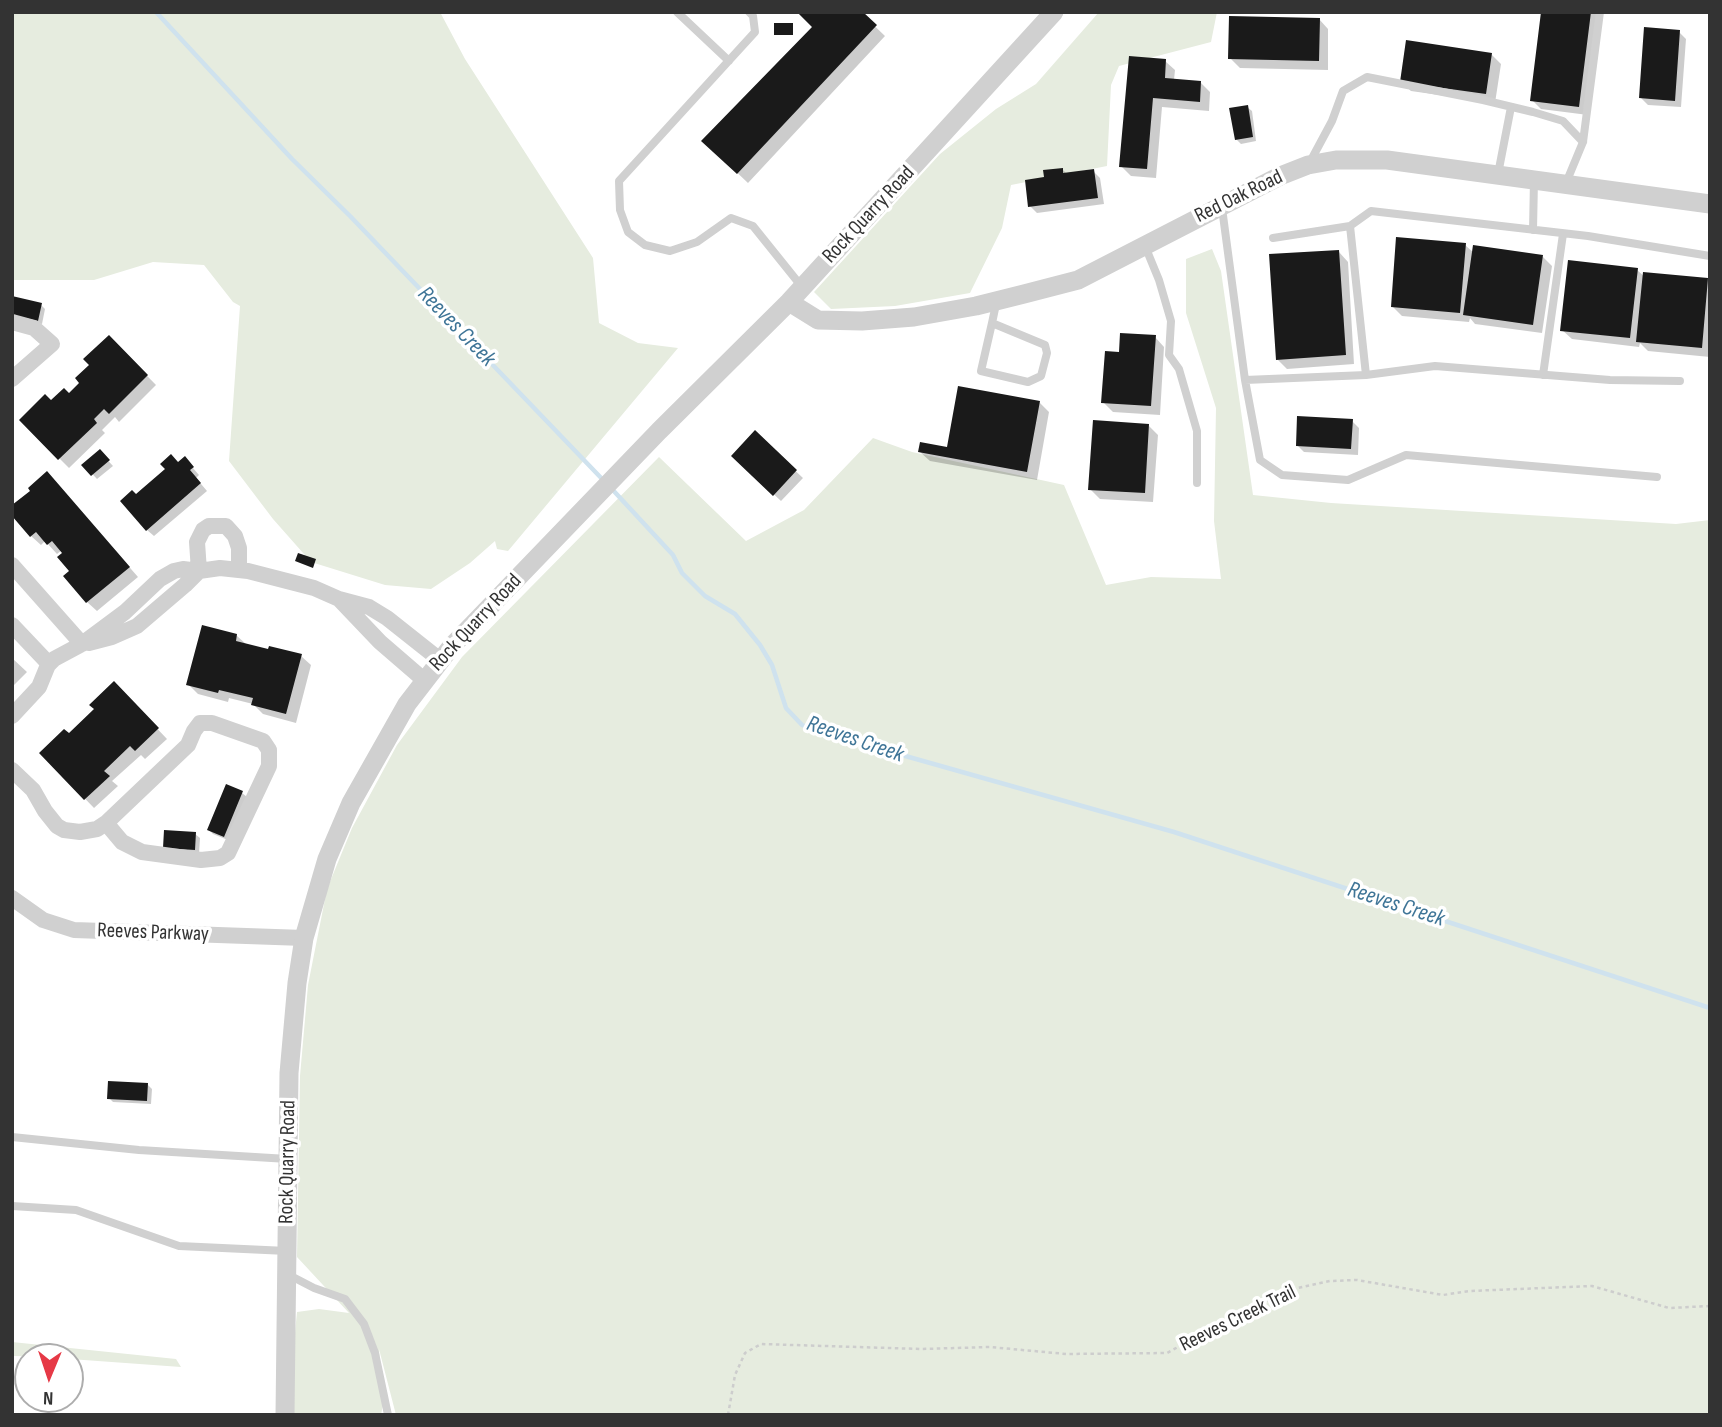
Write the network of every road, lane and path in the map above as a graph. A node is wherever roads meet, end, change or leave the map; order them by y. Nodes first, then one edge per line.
1 (677, 12) edge
2 (749, 12) edge
3 (1054, 12) edge
4 (1601, 12) edge
5 (729, 61) junction
6 (1511, 107) junction
7 (1583, 142) junction
8 (1308, 165) junction
9 (1498, 174) junction
10 (1534, 178) junction
11 (1566, 183) junction
12 (1710, 204) edge
13 (1222, 205) junction
14 (1350, 226) junction
15 (1533, 230) junction
16 (1563, 234) junction
17 (1273, 238) dead end
18 (1145, 246) junction
19 (1710, 256) edge
20 (795, 294) junction
21 (997, 301) junction
22 (12, 321) edge
23 (992, 323) junction
24 (1366, 375) junction
25 (1543, 375) junction
26 (12, 379) edge
27 (1245, 380) junction
28 (1680, 381) dead end
29 (1657, 477) dead end
30 (1197, 483) dead end
31 (12, 565) edge
32 (239, 570) junction
33 (199, 571) junction
34 (340, 599) junction
35 (12, 625) edge
36 (82, 644) junction
37 (440, 660) junction
38 (49, 664) junction
39 (425, 680) junction
40 (12, 716) edge
41 (12, 770) edge
42 (106, 824) junction
43 (12, 898) edge
44 (304, 937) junction
45 (12, 1137) edge
46 (288, 1159) junction
47 (12, 1206) edge
48 (287, 1251) junction
49 (287, 1273) junction
50 (1710, 1306) edge
51 (285, 1415) edge
52 (388, 1415) edge
53 (728, 1415) edge

1 - 5 lane
2 - 5 lane
3 - 20 street, Rock Quarry Road
4 - 7 lane
5 - 20 lane
6 - 7 lane
6 - 8 lane
6 - 9 lane
7 - 11 lane
8 - 9 street, Red Oak Road
8 - 13 street, Red Oak Road
9 - 10 street, Red Oak Road
10 - 11 street, Red Oak Road
10 - 15 lane
11 - 12 street, Red Oak Road
13 - 18 street, Red Oak Road
13 - 27 lane
14 - 15 lane
14 - 17 lane
14 - 24 lane
15 - 16 lane
16 - 19 lane
16 - 25 lane
18 - 21 street, Red Oak Road
18 - 30 lane
20 - 21 street, Red Oak Road
20 - 37 street, Rock Quarry Road
21 - 23 lane
22 - 26 street
23 - 23 lane
24 - 25 lane
24 - 27 lane
25 - 28 lane
27 - 29 lane
31 - 36 street
32 - 33 street
32 - 33 street
32 - 34 street
33 - 36 street
34 - 37 street
34 - 39 street
35 - 38 street
36 - 38 street
37 - 39 street, Rock Quarry Road
38 - 40 street
39 - 44 street, Rock Quarry Road
41 - 42 street
42 - 42 street
43 - 44 street, Reeves Parkway
44 - 46 street, Rock Quarry Road
45 - 46 lane
46 - 48 street, Rock Quarry Road
47 - 48 lane
48 - 49 street, Rock Quarry Road
49 - 51 street, Rock Quarry Road
49 - 52 lane
50 - 53 path, Reeves Creek Trail

